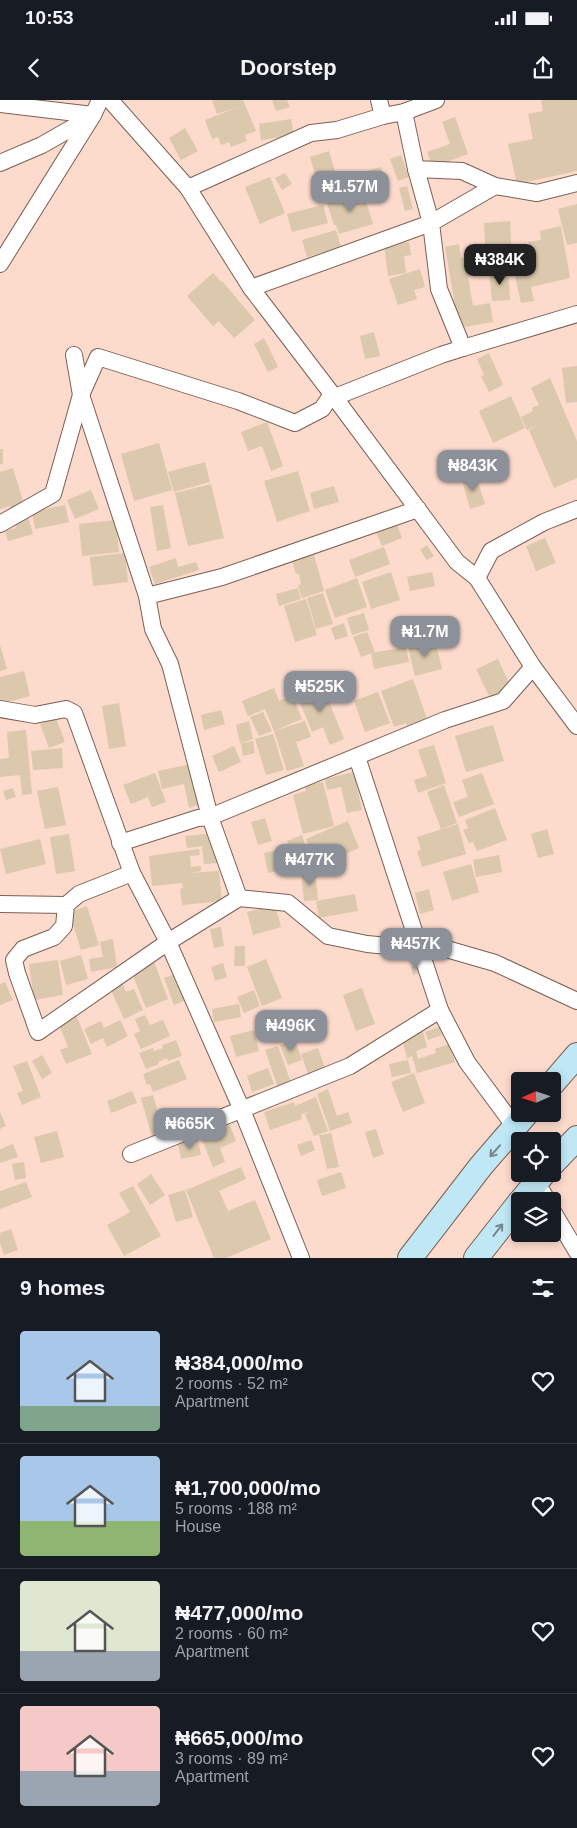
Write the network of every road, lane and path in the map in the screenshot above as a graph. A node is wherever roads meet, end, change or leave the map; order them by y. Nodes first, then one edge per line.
1 (100, 100) edge
2 (110, 100) edge
3 (436, 100) edge
4 (0, 104) edge
5 (381, 108) edge
6 (404, 112) junction
7 (93, 116) junction
8 (0, 164) edge
9 (416, 169) junction
10 (577, 183) edge
11 (495, 186) junction
12 (188, 188) junction
13 (431, 223) junction
14 (0, 264) edge
15 (251, 288) junction
16 (577, 314) edge
17 (463, 348) junction
18 (74, 355) dead end
19 (81, 395) junction
20 (334, 395) junction
21 (418, 509) junction
22 (577, 509) edge
23 (0, 524) edge
24 (477, 578) junction
25 (147, 596) junction
26 (533, 667) junction
27 (0, 709) edge
28 (577, 726) edge
29 (357, 757) junction
30 (210, 817) junction
31 (120, 844) junction
32 (132, 873) junction
33 (239, 898) junction
34 (0, 904) edge
35 (66, 905) junction
36 (168, 942) junction
37 (420, 949) junction
38 (577, 1001) edge
39 (440, 1010) junction
40 (577, 1055) edge
41 (561, 1074) edge
42 (242, 1110) junction
43 (511, 1110) edge
44 (520, 1122) edge
45 (577, 1138) edge
46 (131, 1154) dead end
47 (561, 1155) edge
48 (511, 1213) edge
49 (561, 1225) edge
50 (577, 1252) edge
51 (300, 1258) edge
52 (410, 1258) edge
53 (476, 1258) edge

1 - 7 street
2 - 12 street
3 - 6 street
4 - 7 street
5 - 6 street
5 - 12 street
6 - 9 street
7 - 8 street
7 - 14 street
9 - 11 street
9 - 13 street
10 - 11 street
11 - 13 street
12 - 15 street
13 - 15 street
13 - 17 street
15 - 20 street
16 - 17 street
17 - 20 street
18 - 19 street
19 - 20 street
19 - 23 street
19 - 25 street
20 - 21 street
21 - 24 street
21 - 25 street
22 - 24 street
24 - 26 street
25 - 30 street
26 - 28 street
26 - 29 street
27 - 31 street
29 - 30 street
29 - 37 street
30 - 31 street
30 - 33 street
31 - 32 street
32 - 35 street
32 - 36 street
33 - 36 street
33 - 37 street
34 - 35 street
35 - 36 street
36 - 42 street
37 - 38 street
37 - 39 street
39 - 42 street
39 - 43 street
40 - 41 street
42 - 46 street
42 - 51 street
44 -> 52 street
45 - 47 street
53 -> 48 street
49 - 50 street

